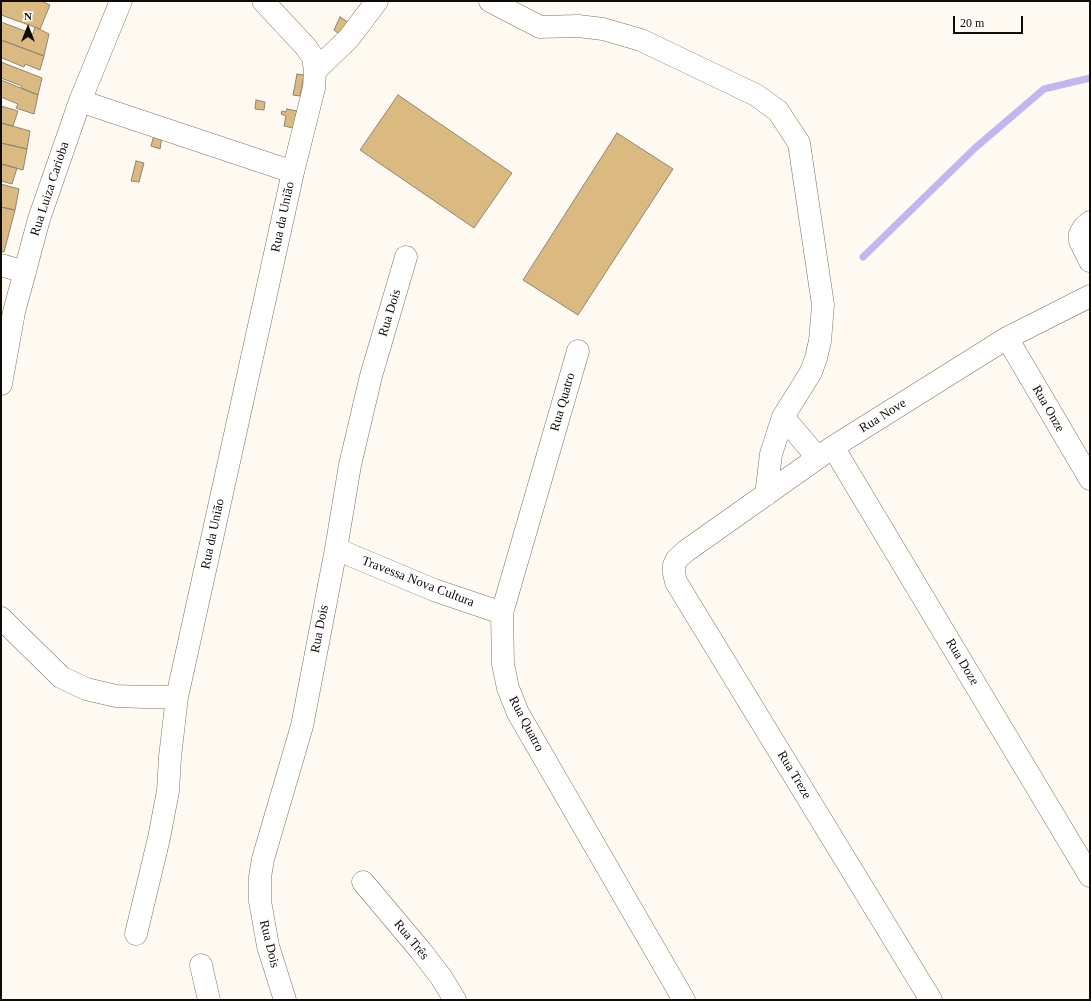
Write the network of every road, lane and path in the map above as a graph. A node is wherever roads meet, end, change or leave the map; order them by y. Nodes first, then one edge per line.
1 (121, 1) edge
2 (263, 1) edge
3 (377, 1) edge
4 (490, 1) edge
5 (315, 71) junction
6 (80, 101) junction
7 (293, 172) junction
8 (1090, 222) edge
9 (406, 258) dead end
10 (1090, 261) edge
11 (1, 265) edge
12 (25, 272) junction
13 (1090, 296) edge
14 (1007, 338) junction
15 (578, 351) dead end
16 (1, 384) edge
17 (784, 417) junction
18 (826, 453) junction
19 (1090, 480) edge
20 (766, 495) junction
21 (336, 549) junction
22 (686, 551) joint
23 (502, 613) junction
24 (1, 618) edge
25 (177, 697) junction
26 (1090, 876) edge
27 (363, 882) dead end
28 (136, 934) dead end
29 (200, 965) dead end
30 (209, 1000) edge
31 (285, 1000) edge
32 (455, 1000) edge
33 (684, 1000) edge
34 (930, 1000) edge

1 - 6 street, Rua Luiza Carioba
2 - 5 street, Rua da União
3 - 5 street
4 - 17 street
5 - 7 street, Rua da União
6 - 7 street, Rua da União
6 - 12 street, Rua Luiza Carioba
7 - 25 street, Rua da União
8 - 10 street
9 - 21 street, Rua Dois
11 - 12 street
12 - 16 street, Rua Luiza Carioba
13 - 14 street, Rua Nove
14 - 18 street, Rua Nove
14 - 19 street, Rua Onze
15 - 23 street, Rua Quatro
17 - 18 street, Rua Doze
17 - 20 street
18 - 20 street, Rua Nove
18 - 26 street, Rua Doze
20 - 22 street, Rua Nove
21 - 23 street, Travessa Nova Cultura
21 - 31 street, Rua Dois
22 - 34 street, Rua Treze
23 - 33 street, Rua Quatro
24 - 25 street
25 - 28 street, Rua da União
27 - 32 street, Rua Três
29 - 30 street

